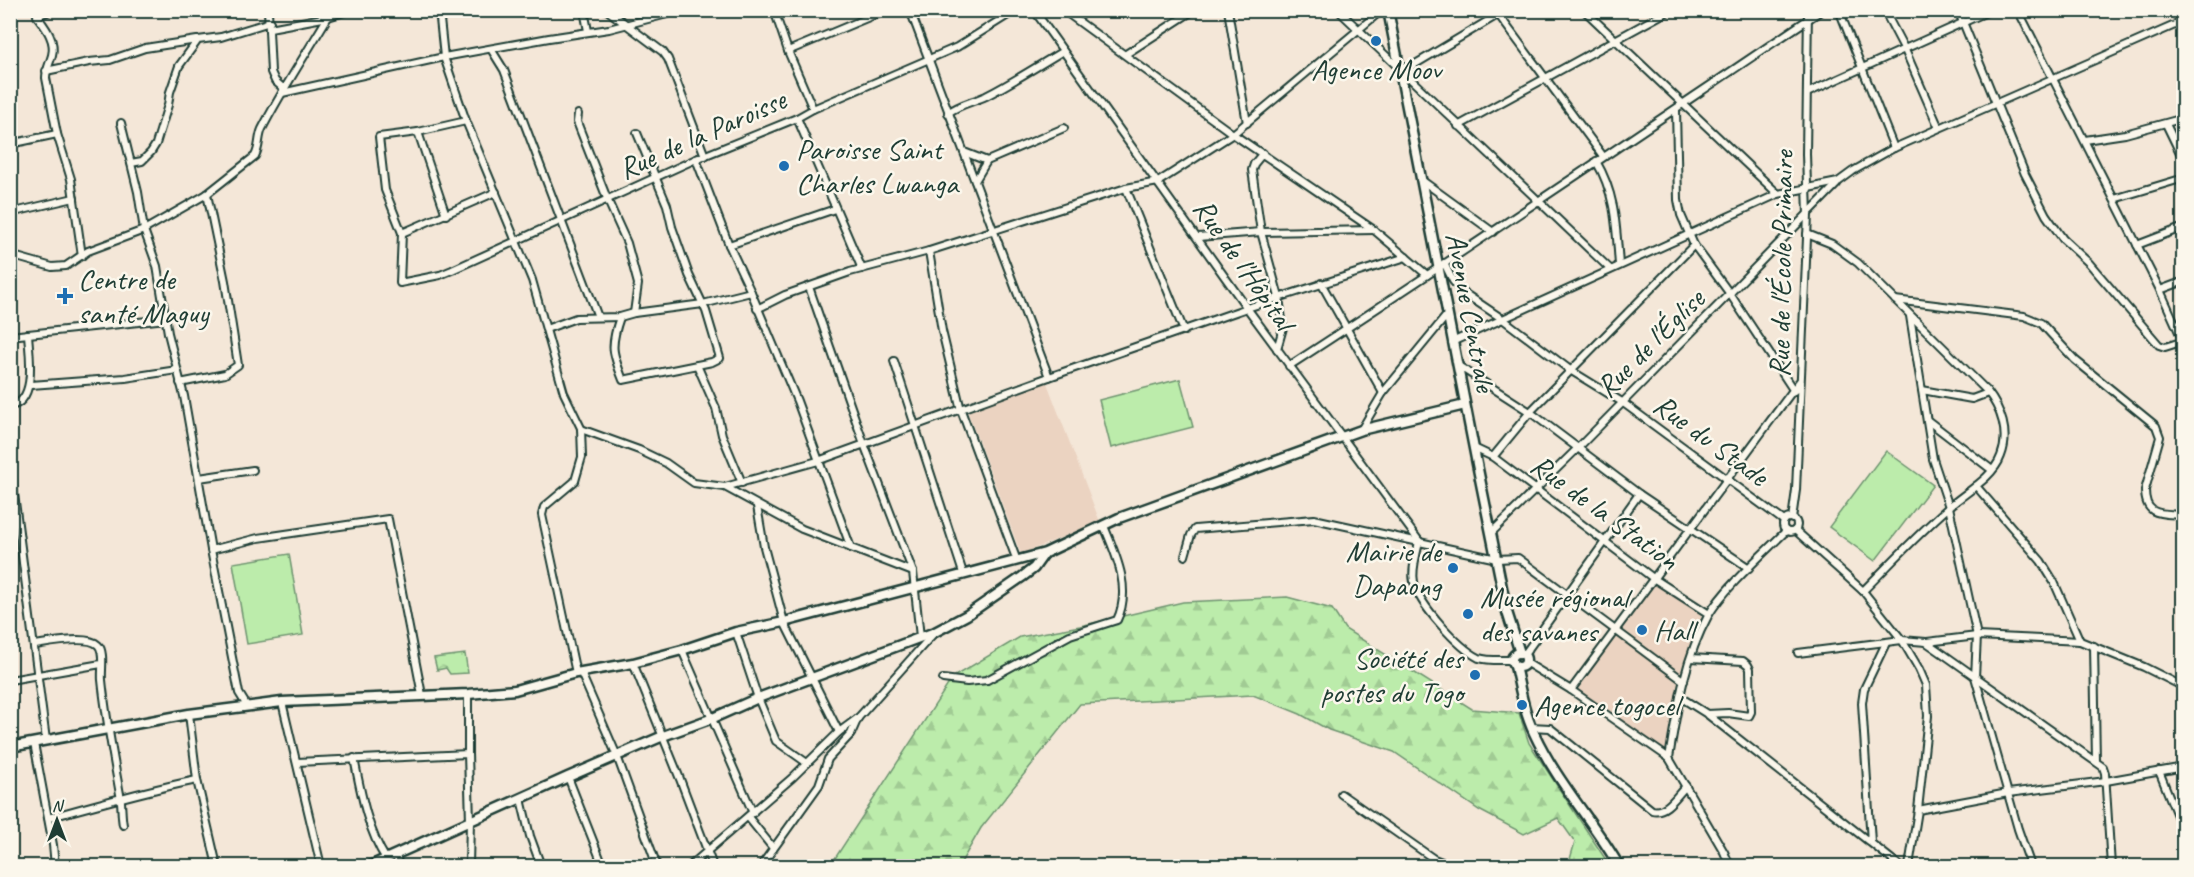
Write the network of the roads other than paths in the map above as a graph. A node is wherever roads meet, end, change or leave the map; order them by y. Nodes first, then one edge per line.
1 (52, 10) edge
2 (268, 10) edge
3 (351, 10) edge
4 (440, 10) edge
5 (584, 10) edge
6 (607, 10) edge
7 (684, 10) edge
8 (774, 10) edge
9 (886, 10) edge
10 (910, 10) edge
11 (1016, 10) edge
12 (1035, 10) edge
13 (1064, 10) edge
14 (1194, 10) edge
15 (1228, 10) edge
16 (1338, 10) edge
17 (1382, 10) edge
18 (1388, 10) edge
19 (1506, 10) edge
20 (1584, 10) edge
21 (1670, 10) edge
22 (1808, 10) edge
23 (1822, 10) edge
24 (1839, 10) edge
25 (1884, 10) edge
26 (1958, 10) edge
27 (1991, 10) edge
28 (2018, 10) edge
29 (1497, 13) edge
30 (328, 17) junction
31 (1808, 20) junction
32 (2184, 21) edge
33 (1963, 22) junction
34 (270, 25) junction
35 (626, 26) junction
36 (1358, 30) junction
37 (588, 31) junction
38 (1614, 39) junction
39 (198, 40) junction
40 (492, 49) junction
41 (1905, 50) junction
42 (788, 51) junction
43 (1064, 51) junction
44 (1126, 54) junction
45 (444, 57) junction
46 (928, 60) junction
47 (1863, 69) junction
48 (1400, 70) junction
49 (46, 71) junction
50 (1543, 78) junction
51 (2052, 78) junction
52 (283, 91) junction
53 (1807, 93) junction
54 (1994, 103) junction
55 (1679, 108) junction
56 (813, 109) junction
57 (948, 113) junction
58 (578, 114) dead end
59 (797, 118) junction
60 (2184, 118) edge
61 (466, 121) junction
62 (121, 123) dead end
63 (1247, 123) junction
64 (2166, 124) junction
65 (1458, 126) junction
66 (1064, 128) dead end
67 (1940, 128) junction
68 (418, 132) junction
69 (637, 133) dead end
70 (57, 134) junction
71 (1233, 134) junction
72 (2085, 140) junction
73 (10, 144) edge
74 (1894, 148) junction
75 (964, 152) junction
76 (1263, 153) junction
77 (705, 156) junction
78 (1603, 156) junction
79 (696, 159) junction
80 (987, 161) junction
81 (1596, 161) junction
82 (2184, 161) edge
83 (131, 163) junction
84 (2184, 178) edge
85 (655, 179) junction
86 (1420, 179) junction
87 (975, 181) junction
88 (1158, 182) junction
89 (1838, 182) junction
90 (1126, 188) junction
91 (1806, 189) junction
92 (496, 192) junction
93 (207, 194) junction
94 (1778, 194) junction
95 (74, 198) junction
96 (2114, 199) junction
97 (608, 201) junction
98 (1538, 202) junction
99 (835, 209) junction
100 (10, 213) edge
101 (446, 215) junction
102 (1808, 215) junction
103 (560, 221) junction
104 (2184, 227) edge
105 (994, 228) junction
106 (144, 230) junction
107 (1374, 230) junction
108 (1261, 232) junction
109 (1493, 232) junction
110 (402, 233) junction
111 (1807, 234) junction
112 (1690, 235) junction
113 (1198, 237) junction
114 (516, 240) junction
115 (1694, 244) junction
116 (729, 245) junction
117 (2137, 245) junction
118 (929, 251) junction
119 (10, 255) edge
120 (82, 256) junction
121 (1406, 256) junction
122 (1441, 265) junction
123 (1619, 265) junction
124 (862, 269) junction
125 (1610, 269) junction
126 (1427, 275) junction
127 (2184, 281) edge
128 (1321, 283) junction
129 (809, 286) junction
130 (2160, 290) junction
131 (752, 292) junction
132 (1730, 294) junction
133 (1279, 297) junction
134 (1894, 300) junction
135 (703, 304) junction
136 (1246, 308) junction
137 (757, 309) junction
138 (634, 313) junction
139 (1447, 315) junction
140 (620, 316) junction
141 (1910, 316) junction
142 (598, 317) junction
143 (166, 319) junction
144 (1504, 320) junction
145 (1347, 328) junction
146 (546, 329) junction
147 (1184, 331) junction
148 (28, 334) junction
149 (10, 336) edge
150 (2183, 341) edge
151 (1452, 342) junction
152 (1277, 349) junction
153 (894, 361) dead end
154 (697, 365) junction
155 (1457, 365) junction
156 (1289, 366) junction
157 (177, 370) junction
158 (1570, 370) junction
159 (1049, 377) junction
160 (1801, 380) junction
161 (180, 383) junction
162 (31, 385) junction
163 (1922, 390) junction
164 (1794, 391) junction
165 (1383, 393) junction
166 (1988, 393) junction
167 (1622, 402) junction
168 (1465, 405) junction
169 (10, 406) edge
170 (961, 410) junction
171 (1530, 411) junction
172 (1927, 420) junction
173 (915, 426) junction
174 (581, 429) junction
175 (1361, 430) junction
176 (1341, 438) junction
177 (864, 444) junction
178 (1579, 447) junction
179 (1474, 448) junction
180 (1493, 457) junction
181 (818, 461) junction
182 (10, 463) edge
183 (253, 470) dead end
184 (1992, 470) junction
185 (200, 478) junction
186 (1726, 480) junction
187 (742, 483) junction
188 (1976, 486) junction
189 (725, 487) junction
190 (1536, 490) junction
191 (1639, 494) junction
192 (757, 506) junction
193 (1949, 507) junction
194 (2184, 515) edge
195 (1792, 519) junction
196 (1784, 521) junction
197 (1104, 526) junction
198 (1690, 527) junction
199 (1795, 530) junction
200 (1786, 531) junction
201 (1491, 533) junction
202 (10, 534) edge
203 (20, 537) junction
204 (1419, 541) junction
205 (1605, 541) junction
206 (851, 548) junction
207 (210, 550) junction
208 (1045, 553) junction
209 (1185, 556) dead end
210 (1497, 559) junction
211 (1017, 561) junction
212 (1749, 568) junction
213 (913, 572) junction
214 (963, 573) junction
215 (1653, 578) junction
216 (913, 587) junction
217 (1863, 591) junction
218 (1567, 594) junction
219 (1709, 614) junction
220 (784, 622) junction
221 (1617, 631) junction
222 (736, 632) junction
223 (935, 632) junction
224 (1977, 636) junction
225 (920, 637) junction
226 (1902, 640) junction
227 (2080, 641) junction
228 (1926, 642) junction
229 (1886, 643) junction
230 (35, 645) junction
231 (2094, 646) junction
232 (682, 650) junction
233 (1798, 653) dead end
234 (1691, 658) junction
235 (1519, 660) junction
236 (633, 663) junction
237 (101, 664) junction
238 (579, 673) junction
239 (38, 674) junction
240 (1975, 677) junction
241 (813, 678) junction
242 (943, 679) dead end
243 (10, 680) edge
244 (1683, 681) junction
245 (2184, 687) edge
246 (1571, 690) junction
247 (468, 694) junction
248 (422, 695) junction
249 (1680, 697) junction
250 (758, 698) junction
251 (282, 702) junction
252 (247, 706) junction
253 (189, 714) junction
254 (1707, 714) junction
255 (713, 718) junction
256 (858, 718) junction
257 (1531, 727) junction
258 (107, 729) junction
259 (839, 732) junction
260 (663, 736) junction
261 (45, 740) junction
262 (34, 743) junction
263 (10, 747) edge
264 (468, 754) junction
265 (617, 756) junction
266 (354, 758) junction
267 (1669, 758) junction
268 (2096, 761) junction
269 (297, 762) junction
270 (807, 763) junction
271 (2184, 767) edge
272 (2159, 771) junction
273 (568, 777) junction
274 (197, 780) junction
275 (2106, 782) junction
276 (1686, 786) junction
277 (2008, 793) junction
278 (1341, 794) dead end
279 (120, 797) junction
280 (521, 799) junction
281 (1918, 810) junction
282 (751, 815) junction
283 (48, 818) junction
284 (470, 821) junction
285 (123, 825) dead end
286 (2184, 833) edge
287 (1871, 842) junction
288 (773, 848) junction
289 (708, 851) junction
290 (396, 855) junction
291 (1434, 858) junction
292 (386, 859) junction
293 (469, 866) edge
294 (55, 867) edge
295 (217, 867) edge
296 (321, 867) edge
297 (370, 867) edge
298 (399, 867) edge
299 (482, 867) edge
300 (541, 867) edge
301 (603, 867) edge
302 (657, 867) edge
303 (690, 867) edge
304 (712, 867) edge
305 (761, 867) edge
306 (1440, 867) edge
307 (1452, 867) edge
308 (1619, 867) edge
309 (1730, 867) edge
310 (1900, 867) edge
311 (1909, 867) edge
312 (2031, 867) edge
313 (2111, 867) edge

1 - 49 street
2 - 34 street
3 - 30 street
4 - 45 street
5 - 37 street
6 - 35 street
7 - 35 street
8 - 42 street
9 - 42 street
10 - 46 street
11 - 46 street, Rue de la Paroisse
12 - 43 street, Rue de l'Hôpital
13 - 44 street
14 - 44 street
15 - 63 street
16 - 36 street
17 - 36 street
18 - 48 main road, Avenue Centrale
19 - 29 street
20 - 38 street
21 - 38 street
22 - 31 street, Rue de l'École Primaire
23 - 31 street
24 - 47 street
25 - 41 street
26 - 33 street
27 - 33 street
28 - 51 street
29 - 48 street
29 - 50 street
30 - 34 street
30 - 52 street
31 - 53 street, Rue de l'École Primaire
31 - 55 street
32 - 51 street
33 - 41 street
33 - 54 street
34 - 39 street
34 - 52 street
35 - 37 street
35 - 77 street
36 - 48 street
36 - 63 street
37 - 40 street
38 - 50 street
38 - 55 street
39 - 49 street
39 - 83 street
40 - 45 street
40 - 103 street
41 - 47 street
41 - 67 street
42 - 56 street
43 - 57 street
43 - 88 street, Rue de l'Hôpital
44 - 71 street
45 - 52 street
45 - 61 street
46 - 56 street, Rue de la Paroisse
46 - 57 street
47 - 53 street
47 - 74 street
48 - 65 street
48 - 86 main road, Avenue Centrale
49 - 70 street
50 - 65 street
50 - 78 street
51 - 54 street
51 - 72 street
52 - 93 street
53 - 91 street, Rue de l'École Primaire
54 - 67 street
54 - 150 street
55 - 78 street
55 - 94 street
55 - 112 street
56 - 59 street, Rue de la Paroisse
57 - 75 street
58 - 97 street
59 - 77 street, Rue de la Paroisse
59 - 99 street
60 - 64 street
61 - 68 street
61 - 92 street
62 - 83 street
63 - 71 street
64 - 72 street
64 - 82 street
65 - 98 street
66 - 80 street
67 - 74 street
68 - 101 street
68 - 110 street
69 - 85 street
70 - 73 street
70 - 95 street
71 - 76 street
71 - 88 street
72 - 96 street
74 - 89 street
75 - 80 street
75 - 87 street
76 - 107 street
76 - 108 street
77 - 79 street, Rue de la Paroisse
78 - 81 street
79 - 85 street, Rue de la Paroisse
79 - 116 street
80 - 87 street
81 - 98 street
81 - 123 street
83 - 106 street
84 - 96 street
85 - 97 street, Rue de la Paroisse
85 - 135 street
86 - 109 street
86 - 122 main road, Avenue Centrale
87 - 105 street
88 - 90 street
88 - 113 street, Rue de l'Hôpital
89 - 91 street
89 - 102 street, Rue de l'Église
90 - 105 street
90 - 147 street
91 - 94 street
91 - 102 street, Rue de l'École Primaire
92 - 101 street
92 - 114 street
93 - 106 street
93 - 161 street
94 - 112 street
95 - 100 street
95 - 120 street
96 - 117 street
97 - 103 street, Rue de la Paroisse
97 - 138 street
98 - 109 street
98 - 125 street
99 - 116 street
99 - 124 street
101 - 110 street
102 - 111 street, Rue de l'École Primaire
102 - 132 street, Rue de l'Église
103 - 114 street, Rue de la Paroisse
103 - 142 street
104 - 117 street
105 - 118 street
105 - 159 street
106 - 120 street
106 - 143 street
107 - 108 street
107 - 121 street
108 - 113 street
108 - 133 street
109 - 122 street
110 - 114 street, Rue de la Paroisse
111 - 134 street
111 - 160 street, Rue de l'École Primaire
112 - 115 street
112 - 123 street
113 - 136 street, Rue de l'Hôpital
114 - 146 street
115 - 132 street
115 - 158 street
116 - 131 street
117 - 130 street
118 - 124 street
118 - 170 street
119 - 120 street
121 - 126 street
121 - 128 street
122 - 126 street
122 - 139 main road, Avenue Centrale
122 - 144 street, Rue du Stade
123 - 125 street
124 - 129 street
125 - 144 street
126 - 145 street
127 - 130 street
128 - 133 street
128 - 145 street
129 - 137 street
129 - 177 street
130 - 150 street
131 - 135 street
131 - 137 street
132 - 164 street
132 - 167 street, Rue de l'Église
133 - 136 street
133 - 152 street
134 - 141 street
134 - 194 street
135 - 138 street
135 - 154 street
136 - 147 street
136 - 152 street, Rue de l'Hôpital
137 - 181 street
138 - 140 street
139 - 151 main road, Avenue Centrale
139 - 165 street
140 - 142 street
140 - 154 street
141 - 163 street
141 - 166 street
142 - 146 street
143 - 148 street
143 - 157 street
144 - 151 street
144 - 158 street, Rue du Stade
145 - 156 street
145 - 165 street
146 - 174 street
147 - 159 street
148 - 149 street
148 - 162 street
151 - 155 main road, Avenue Centrale
152 - 156 street, Rue de l'Hôpital
153 - 173 street
154 - 187 street
155 - 168 main road, Avenue Centrale
155 - 171 street
156 - 176 street, Rue de l'Hôpital
157 - 161 street
157 - 162 street
158 - 167 street, Rue du Stade
158 - 171 street
159 - 170 street
160 - 164 street
160 - 195 street, Rue de l'École Primaire
161 - 185 street
162 - 169 street
163 - 166 street
163 - 172 street
164 - 186 street
165 - 175 street
166 - 184 street
167 - 178 street, Rue de l'Église
167 - 186 street, Rue du Stade
168 - 175 main road
168 - 179 main road, Avenue Centrale
170 - 173 street
170 - 211 street
171 - 178 street
171 - 180 street
172 - 184 street
172 - 193 street
173 - 177 street
173 - 214 street
174 - 189 street
174 - 238 street
175 - 176 main road
176 - 197 main road
176 - 204 street, Rue de l'Hôpital
177 - 181 street
177 - 213 street
178 - 190 street, Rue de l'Église
178 - 191 street
179 - 180 street, Rue de la Station
179 - 201 main road, Avenue Centrale
180 - 190 street, Rue de la Station
181 - 187 street
181 - 206 street
182 - 203 street
183 - 185 street
184 - 188 street
185 - 207 street
186 - 196 street, Rue du Stade
186 - 198 street
187 - 189 street
188 - 193 street
188 - 227 street
189 - 192 street
190 - 201 street, Rue de l'Église
190 - 205 street, Rue de la Station
191 - 198 street
191 - 205 street
192 - 206 street
192 - 220 street
193 - 217 street
193 - 224 street
195 - 196 street
195 - 199 street
196 - 200 street
197 - 208 main road
197 - 242 street
198 - 212 street
198 - 215 street
199 - 200 street
199 - 217 street
200 - 212 street
201 - 210 main road, Avenue Centrale
202 - 203 street
203 - 230 street
204 - 209 street
204 - 210 street
204 - 235 street
205 - 215 street, Rue de la Station
205 - 218 street
206 - 213 street
207 - 248 street
207 - 252 street
208 - 211 main road
208 - 223 main road
210 - 218 street
210 - 235 main road, Avenue Centrale
211 - 214 main road
212 - 219 street
213 - 216 street
214 - 216 main road
215 - 219 street, Rue de la Station
215 - 221 street
216 - 220 main road
216 - 225 street
217 - 226 street
218 - 221 street
218 - 235 street
219 - 234 street
220 - 222 main road
220 - 241 street
221 - 244 street
221 - 246 street
222 - 232 main road
222 - 250 street
223 - 225 main road
223 - 256 street
224 - 227 street
224 - 228 street
224 - 240 street
225 - 241 main road
226 - 228 street
226 - 229 street
226 - 281 street
227 - 231 street
228 - 240 street
229 - 233 street
229 - 287 street
230 - 237 street
230 - 239 street
231 - 245 street
231 - 268 street
232 - 236 main road
232 - 255 street
234 - 244 street
234 - 254 street
235 - 246 street
235 - 257 main road, Avenue Centrale
236 - 238 main road
236 - 260 street
237 - 239 street
237 - 258 street
238 - 247 main road
238 - 265 street
239 - 243 street
239 - 261 street
240 - 268 street
240 - 277 street
241 - 250 main road
241 - 259 street
244 - 249 street
246 - 267 street
247 - 248 main road
247 - 264 street
248 - 251 main road
249 - 254 street
249 - 267 street
250 - 255 main road
250 - 270 street
251 - 252 main road
251 - 269 street
252 - 253 main road
253 - 258 main road
253 - 274 street
254 - 287 street
255 - 260 main road
255 - 282 street
256 - 259 street
256 - 288 street
257 - 276 street
257 - 308 main road, Avenue Centrale
258 - 261 main road
258 - 279 street
259 - 270 street
260 - 265 main road
260 - 289 street
261 - 262 main road
262 - 263 main road
262 - 283 street
264 - 266 street
264 - 284 street
265 - 273 main road
265 - 302 street
266 - 269 street
266 - 292 street
267 - 276 street
268 - 275 street
269 - 296 street
270 - 282 street
271 - 272 street
272 - 275 street
272 - 286 street
273 - 280 main road
273 - 301 street
274 - 279 street
274 - 295 street
275 - 277 street
275 - 313 street
276 - 309 street
277 - 281 street
277 - 312 street
278 - 291 street
279 - 283 street
279 - 285 street
280 - 284 main road
280 - 300 street
281 - 311 street
282 - 288 street
282 - 289 street
283 - 294 street
284 - 290 main road
284 - 293 street
287 - 310 street
288 - 305 street
289 - 303 street
289 - 304 street
290 - 292 main road
290 - 298 street
291 - 306 street
291 - 307 street
292 - 297 main road
293 - 299 street

